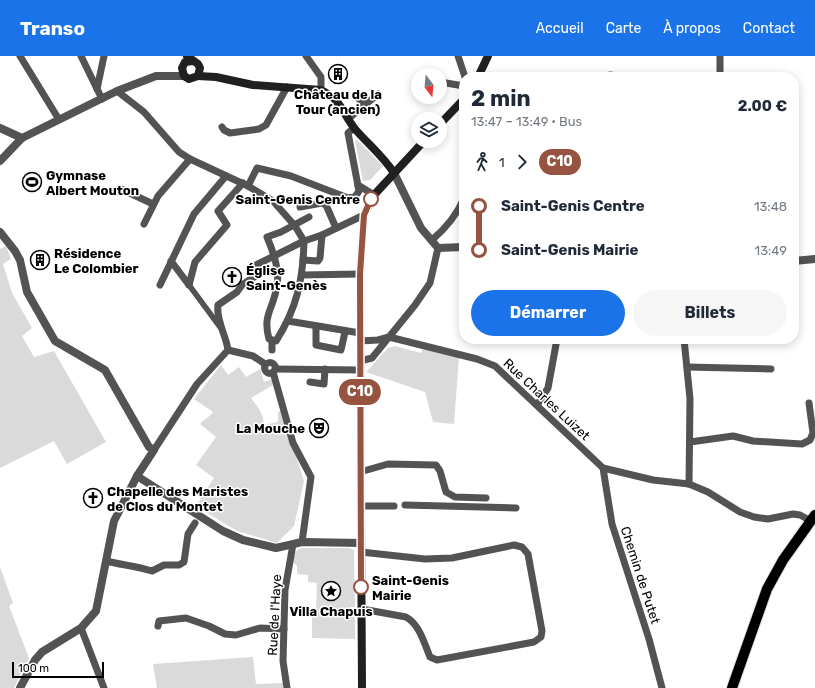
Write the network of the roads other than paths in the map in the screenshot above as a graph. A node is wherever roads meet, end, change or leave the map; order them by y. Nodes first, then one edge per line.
1 (20, 56) edge
2 (81, 56) edge
3 (104, 56) edge
4 (306, 56) edge
5 (458, 56) edge
6 (488, 56) edge
7 (720, 56) edge
8 (190, 58) edge
9 (183, 66) edge
10 (199, 72) junction
11 (463, 72) edge
12 (480, 72) edge
13 (720, 72) edge
14 (447, 83) edge
15 (459, 85) edge
16 (287, 87) junction
17 (97, 89) junction
18 (321, 90) junction
19 (117, 91) junction
20 (378, 94) dead end
21 (355, 95) dead end
22 (102, 99) junction
23 (459, 104) edge
24 (365, 105) junction
25 (447, 117) edge
26 (58, 118) junction
27 (348, 119) junction
28 (222, 127) dead end
29 (0, 128) edge
30 (354, 128) junction
31 (22, 138) junction
32 (417, 148) edge
33 (190, 159) junction
34 (0, 161) edge
35 (394, 173) junction
36 (226, 176) junction
37 (245, 184) junction
38 (358, 185) junction
39 (121, 189) dead end
40 (374, 195) junction
41 (153, 204) junction
42 (300, 207) dead end
43 (459, 209) edge
44 (364, 215) junction
45 (309, 217) dead end
46 (144, 224) dead end
47 (295, 226) junction
48 (336, 228) junction
49 (0, 232) edge
50 (322, 235) junction
51 (432, 240) junction
52 (304, 241) junction
53 (459, 247) edge
54 (438, 248) junction
55 (274, 255) junction
56 (815, 259) edge
57 (303, 260) junction
58 (171, 261) junction
59 (799, 261) edge
60 (302, 274) junction
61 (360, 274) junction
62 (160, 285) dead end
63 (189, 285) junction
64 (288, 321) junction
65 (316, 326) junction
66 (221, 327) junction
67 (345, 332) junction
68 (360, 337) junction
69 (389, 337) junction
70 (271, 340) junction
71 (556, 344) edge
72 (684, 344) edge
73 (228, 350) junction
74 (271, 362) junction
75 (360, 365) junction
76 (686, 367) junction
77 (325, 369) junction
78 (771, 369) dead end
79 (310, 382) dead end
80 (809, 403) dead end
81 (537, 405) junction
82 (690, 442) junction
83 (154, 450) junction
84 (604, 468) junction
85 (360, 472) junction
86 (136, 476) junction
87 (689, 484) junction
88 (486, 498) dead end
89 (360, 506) junction
90 (394, 506) dead end
91 (405, 506) dead end
92 (516, 508) dead end
93 (814, 521) edge
94 (195, 523) dead end
95 (302, 542) junction
96 (361, 543) junction
97 (293, 544) junction
98 (361, 552) junction
99 (106, 561) junction
100 (362, 609) junction
101 (158, 626) dead end
102 (82, 628) junction
103 (284, 628) junction
104 (20, 688) edge
105 (104, 688) edge
106 (287, 688) edge
107 (362, 688) edge
108 (662, 688) edge
109 (732, 688) edge

1 - 26 street
2 - 17 street
3 - 17 street
4 - 18 street
5 - 11 street
6 - 12 main road
7 - 13 street
8 - 9 main road
8 - 10 main road
9 - 10 main road
9 - 19 street
10 - 16 main road
14 - 15 street
16 - 18 main road
16 - 28 street
17 - 22 street
18 - 27 main road
19 - 22 street
19 - 33 street
20 - 24 street
21 - 24 street
22 - 26 street
23 - 25 main road
24 - 27 street
26 - 31 street
27 - 30 main road
29 - 31 street
30 - 35 main road
30 - 38 street
31 - 34 street
32 - 35 main road
33 - 36 street
33 - 41 street
35 - 40 main road
35 - 51 street
36 - 37 street
36 - 58 street
37 - 38 street
37 - 47 street
37 - 63 street
38 - 40 street
39 - 41 street
40 - 44 main road
41 - 46 street
42 - 48 street
43 - 51 street
44 - 48 street
44 - 61 main road
45 - 47 street
47 - 52 street
47 - 55 street
48 - 50 street
49 - 83 street
50 - 52 street
50 - 57 street
51 - 54 street
52 - 55 street
52 - 57 street
53 - 54 street
54 - 69 street
55 - 66 street
55 - 70 street
56 - 59 street
57 - 60 street
58 - 62 street
58 - 63 street
60 - 61 street
60 - 64 street
61 - 68 main road
63 - 66 street
64 - 65 street, Rue Charles Luizet
64 - 70 street
65 - 67 street, Rue Charles Luizet
65 - 67 street
66 - 73 street
67 - 68 street, Rue Charles Luizet
68 - 69 street, Rue Charles Luizet
68 - 75 main road
69 - 75 street
69 - 81 street, Rue Charles Luizet
70 - 74 street
71 - 81 street
72 - 76 street
73 - 74 street
73 - 83 street
74 - 77 street
74 - 95 street
75 - 77 street
75 - 85 main road
76 - 78 street
76 - 82 street
77 - 79 street
80 - 82 street
81 - 84 street, Rue Charles Luizet
82 - 87 street
83 - 86 street
84 - 87 street, Rue Charles Luizet
84 - 108 street, Chemin de Putet
85 - 88 street
85 - 89 main road
86 - 97 street
86 - 99 street
87 - 93 street, Rue Charles Luizet
89 - 90 street
89 - 96 main road
91 - 92 street
93 - 109 main road
94 - 99 street
95 - 96 street
95 - 97 street
96 - 98 main road
97 - 103 street, Rue de l'Haye
98 - 100 main road
98 - 100 street
99 - 102 street
100 - 107 main road
101 - 103 street
102 - 104 street
102 - 105 street
103 - 106 street, Rue de l'Haye

